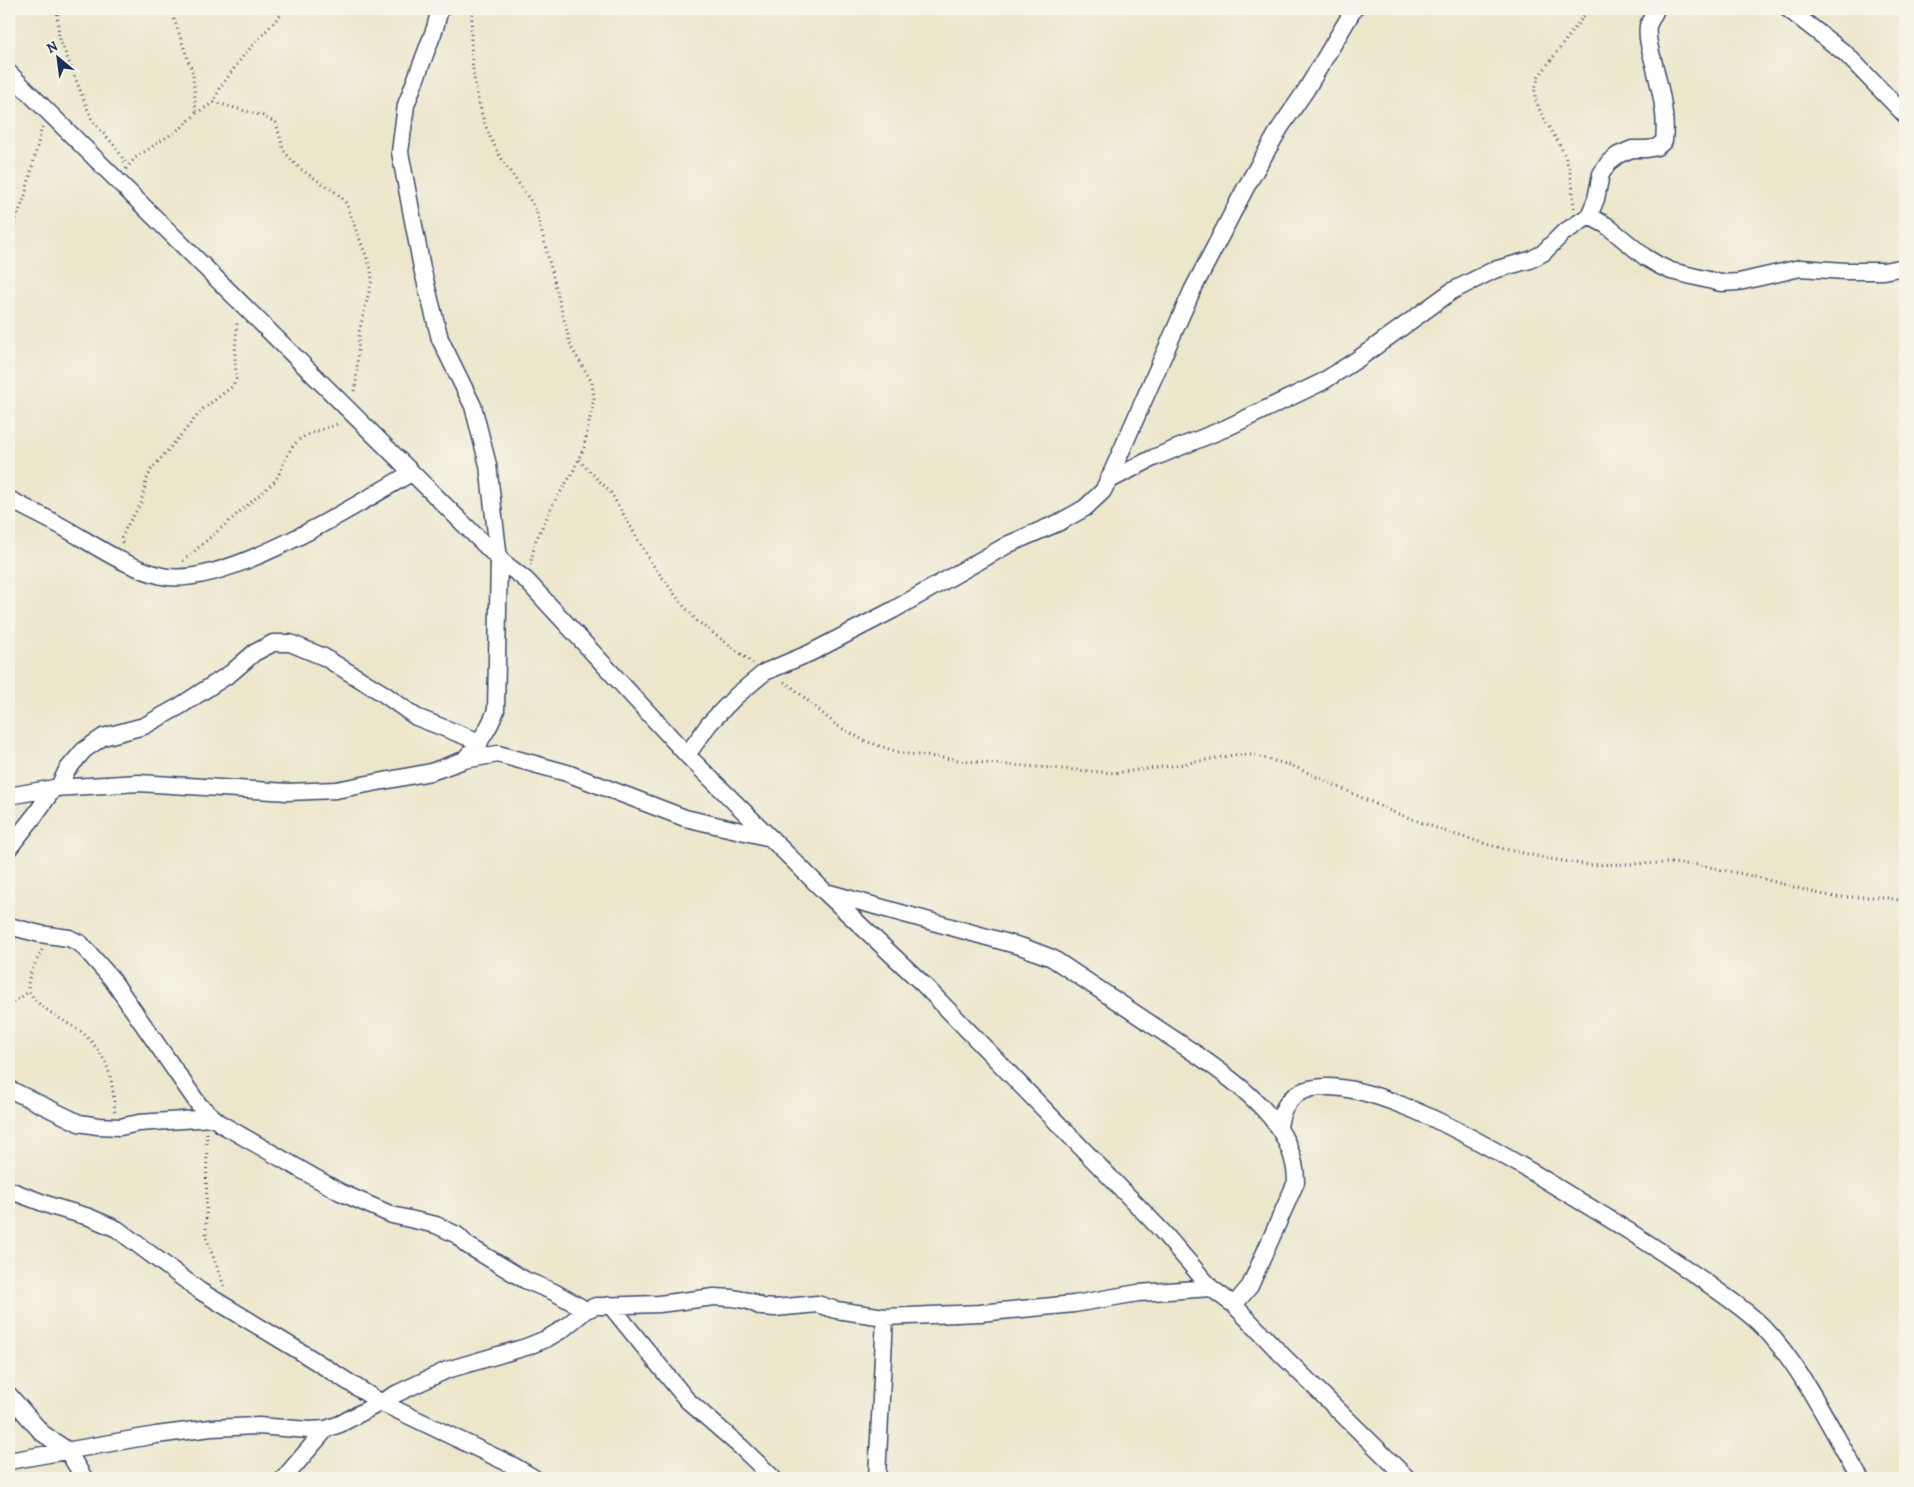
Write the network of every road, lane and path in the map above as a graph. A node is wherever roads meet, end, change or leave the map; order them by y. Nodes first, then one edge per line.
1 (57, 9) edge
2 (173, 9) edge
3 (286, 9) edge
4 (440, 9) edge
5 (473, 9) edge
6 (1354, 9) edge
7 (1589, 9) edge
8 (1656, 9) edge
9 (1788, 9) edge
10 (9, 73) edge
11 (214, 102) junction
12 (45, 109) junction
13 (196, 113) junction
14 (1905, 115) edge
15 (127, 168) junction
16 (121, 184) junction
17 (1589, 216) junction
18 (1575, 226) junction
19 (9, 238) edge
20 (1905, 267) edge
21 (238, 302) junction
22 (348, 410) junction
23 (579, 460) junction
24 (411, 472) junction
25 (1108, 482) junction
26 (9, 499) edge
27 (499, 559) junction
28 (123, 561) junction
29 (162, 576) junction
30 (526, 580) junction
31 (764, 672) junction
32 (480, 742) junction
33 (687, 755) junction
34 (464, 760) junction
35 (56, 788) junction
36 (9, 796) edge
37 (771, 838) junction
38 (9, 848) edge
39 (825, 892) junction
40 (1905, 901) edge
41 (9, 926) edge
42 (50, 935) junction
43 (29, 992) junction
44 (9, 1006) edge
45 (9, 1089) edge
46 (209, 1118) junction
47 (120, 1127) junction
48 (1280, 1128) junction
49 (9, 1190) edge
50 (1211, 1288) junction
51 (610, 1305) junction
52 (1234, 1305) junction
53 (230, 1309) junction
54 (586, 1310) junction
55 (885, 1317) junction
56 (9, 1395) edge
57 (380, 1402) junction
58 (326, 1428) junction
59 (67, 1450) junction
60 (9, 1461) edge
61 (84, 1478) edge
62 (284, 1478) edge
63 (534, 1478) edge
64 (773, 1478) edge
65 (877, 1478) edge
66 (1407, 1478) edge
67 (1860, 1478) edge

1 - 15 path
2 - 13 path
3 - 11 path
4 - 27 street
5 - 23 path
6 - 25 street
7 - 18 path
8 - 17 street
9 - 14 street
10 - 12 street
11 - 13 path
11 - 22 path
12 - 16 street
12 - 19 path
13 - 15 path
15 - 16 path
16 - 21 street
17 - 18 street
17 - 20 street
18 - 25 street
21 - 22 street
21 - 28 path
22 - 24 street
22 - 29 path
23 - 30 path
23 - 31 path
24 - 27 street
24 - 29 street
25 - 31 street
26 - 28 street
27 - 30 street
27 - 32 street
28 - 29 street
30 - 33 street
31 - 33 street
31 - 40 path
32 - 34 street
32 - 35 street
33 - 37 street
34 - 35 street
34 - 37 street
35 - 36 street
35 - 38 street
37 - 39 street
39 - 48 street
39 - 50 street
41 - 42 street
42 - 43 path
42 - 46 street
43 - 44 path
43 - 47 path
45 - 47 street
46 - 47 street
46 - 53 path
46 - 54 street
48 - 52 street
48 - 67 street
49 - 53 street
50 - 52 street
50 - 55 street
51 - 54 street
51 - 55 street
51 - 64 street
52 - 66 street
53 - 57 street
54 - 57 street
55 - 65 street
56 - 59 street
57 - 58 street
57 - 63 street
58 - 59 street
58 - 62 street
59 - 60 street
59 - 61 street

